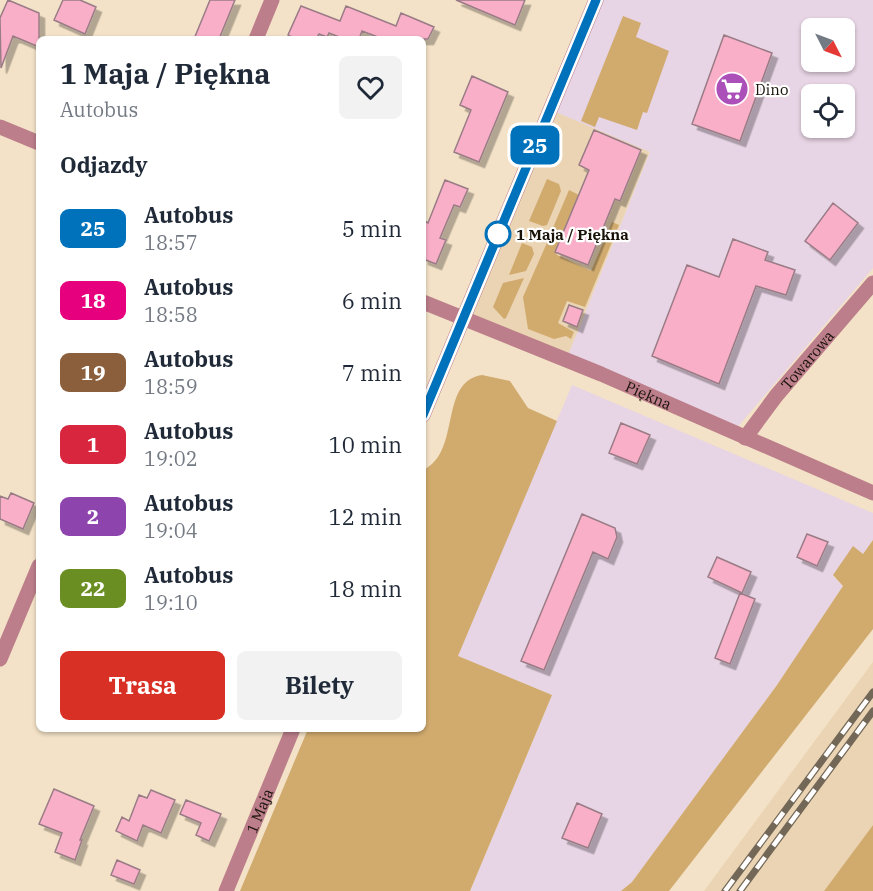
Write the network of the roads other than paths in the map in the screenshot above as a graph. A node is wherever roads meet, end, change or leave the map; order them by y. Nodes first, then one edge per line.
1 (272, 0) edge
2 (596, 0) edge
3 (256, 36) edge
4 (0, 127) edge
5 (36, 142) edge
6 (873, 283) edge
7 (426, 303) edge
8 (463, 318) junction
9 (426, 408) edge
10 (745, 438) junction
11 (873, 493) edge
12 (36, 573) edge
13 (0, 659) edge
14 (292, 732) edge
15 (226, 891) edge

1 - 3 street
2 - 8 street
4 - 5 street
6 - 10 street, Towarowa
7 - 8 street, Piękna
8 - 9 street
8 - 10 street, Piękna
10 - 11 street, Piękna
12 - 13 street
14 - 15 street, 1 Maja

